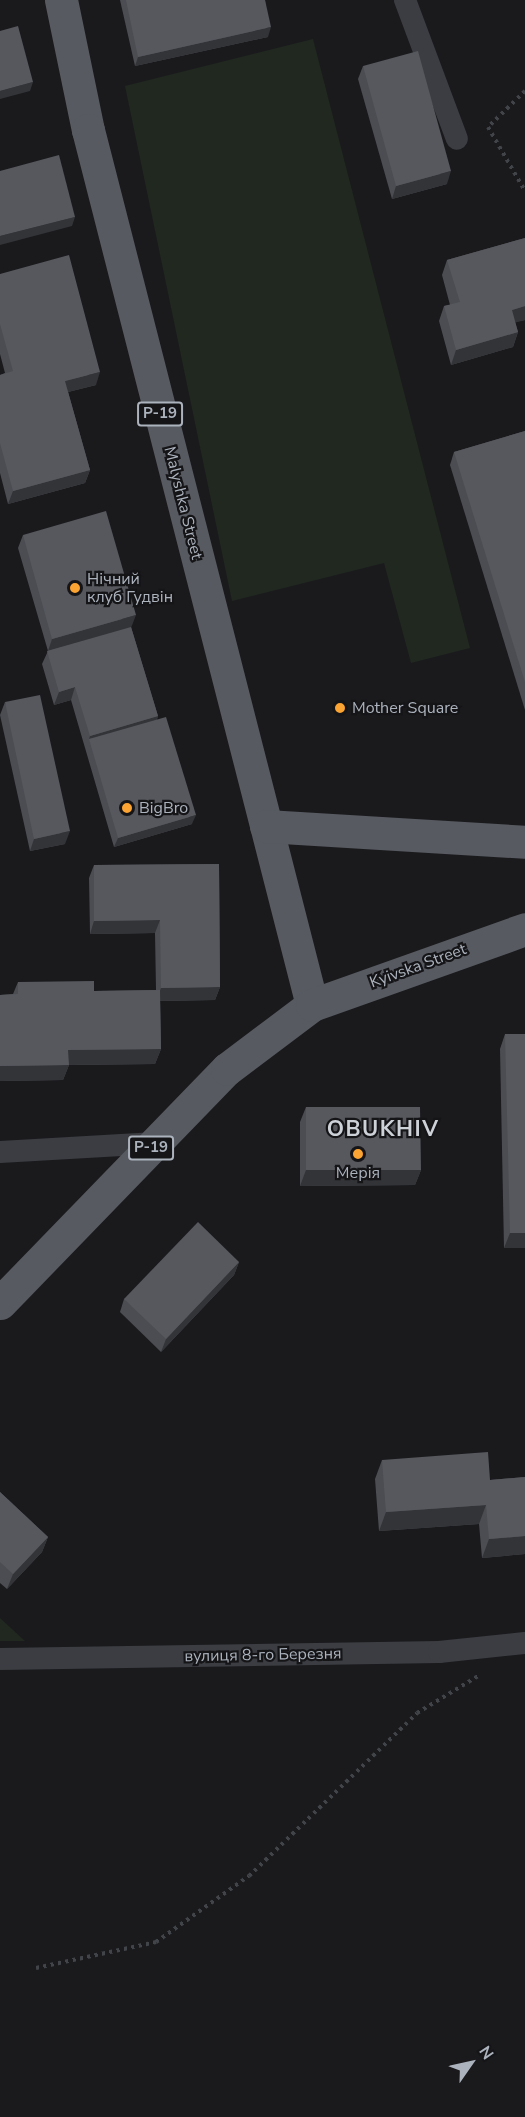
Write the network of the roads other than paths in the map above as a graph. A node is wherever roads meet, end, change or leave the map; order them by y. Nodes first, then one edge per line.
1 (61, 0) edge
2 (405, 0) edge
3 (457, 139) dead end
4 (266, 826) junction
5 (525, 842) edge
6 (525, 929) edge
7 (312, 1005) junction
8 (156, 1143) junction
9 (0, 1152) edge
10 (0, 1304) edge
11 (525, 1643) edge
12 (0, 1659) edge

1 - 4 main road, Malyshka Street / Р-19
2 - 3 street
4 - 5 main road
4 - 7 main road, Malyshka Street / Р-19
6 - 7 main road, Kyivska Street
7 - 8 main road, Р-19
8 - 9 street
8 - 10 main road, Р-19
11 - 12 street, вулиця 8-го Березня

